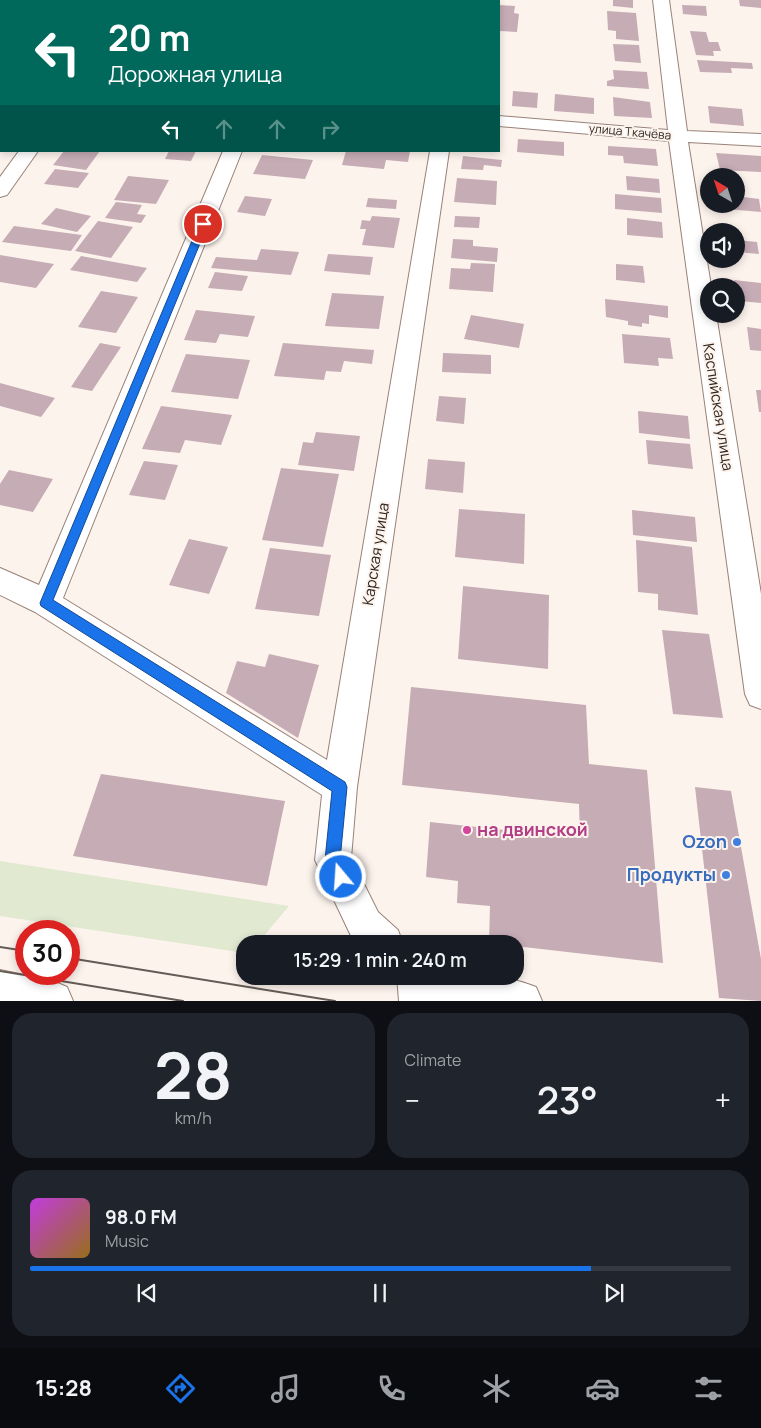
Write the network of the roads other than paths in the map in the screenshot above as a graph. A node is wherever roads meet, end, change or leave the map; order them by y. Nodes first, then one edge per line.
1 (661, 0) edge
2 (500, 121) edge
3 (678, 136) junction
4 (761, 140) edge
5 (28, 152) edge
6 (233, 152) edge
7 (440, 152) edge
8 (0, 191) edge
9 (0, 581) edge
10 (46, 603) junction
11 (761, 694) edge
12 (340, 787) junction
13 (374, 935) edge
14 (417, 985) edge
15 (455, 985) edge
16 (0, 990) edge
17 (53, 1000) edge
18 (419, 1000) edge
19 (522, 1000) edge

1 - 3 street, Каспийская улица
2 - 3 street, улица Ткачёва
3 - 4 street, улица Ткачёва
3 - 11 street, Каспийская улица
5 - 8 street
6 - 10 street
7 - 12 street, Карская улица
9 - 10 street
10 - 12 street
12 - 13 street, Карская улица
14 - 18 street
15 - 19 street
16 - 17 street

